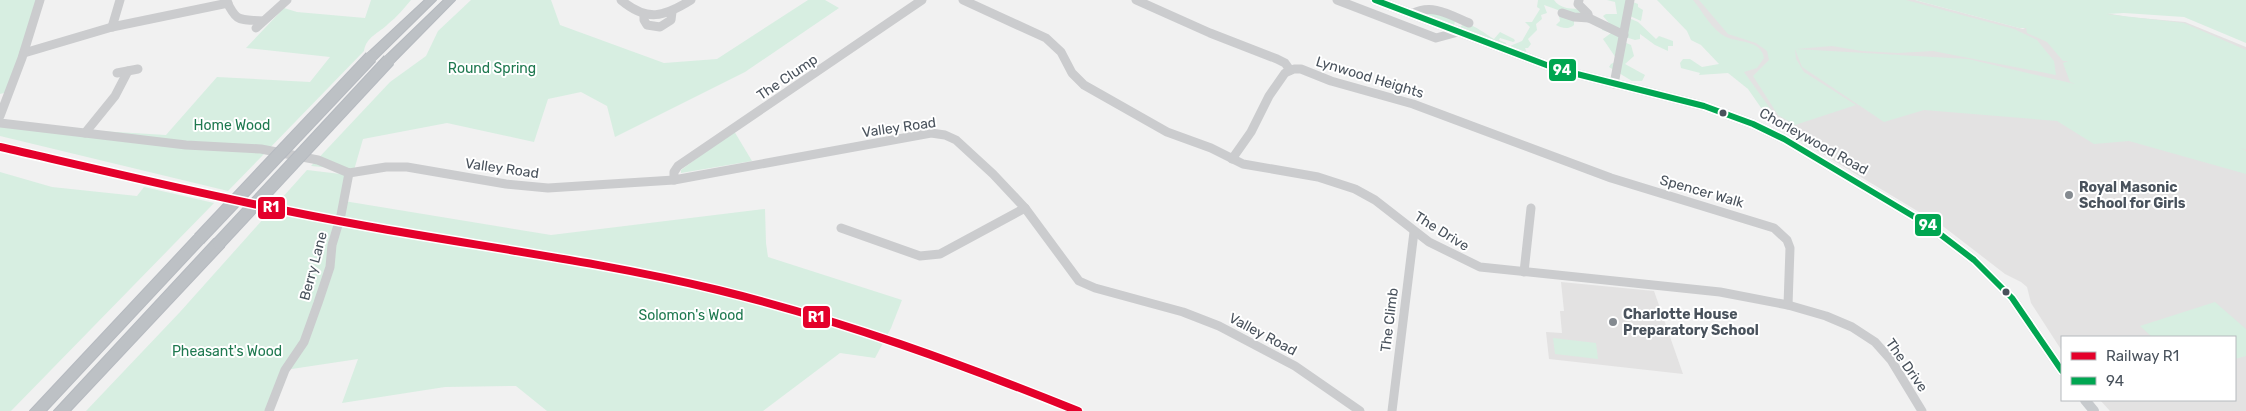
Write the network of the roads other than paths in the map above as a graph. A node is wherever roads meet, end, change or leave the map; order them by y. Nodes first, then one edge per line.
1 (40, 0) edge
2 (120, 0) edge
3 (286, 0) edge
4 (431, 0) edge
5 (450, 0) edge
6 (621, 0) edge
7 (691, 0) edge
8 (922, 0) edge
9 (963, 0) edge
10 (1136, 0) edge
11 (1337, 0) edge
12 (1376, 0) edge
13 (1579, 0) edge
14 (1630, 0) edge
15 (227, 2) edge
16 (672, 12) junction
17 (1562, 13) dead end
18 (644, 14) junction
19 (1589, 18) junction
20 (263, 21) junction
21 (1462, 25) junction
22 (112, 27) junction
23 (256, 28) dead end
24 (1624, 34) junction
25 (24, 53) junction
26 (138, 69) dead end
27 (1290, 70) junction
28 (128, 71) junction
29 (117, 73) dead end
30 (1614, 84) junction
31 (0, 116) edge
32 (0, 122) edge
33 (84, 133) junction
34 (1543, 151) joint
35 (1232, 159) junction
36 (350, 173) junction
37 (674, 180) junction
38 (1025, 208) junction
39 (1530, 208) dead end
40 (841, 228) dead end
41 (1414, 232) junction
42 (1524, 272) junction
43 (1788, 306) junction
44 (2061, 370) edge
45 (2086, 401) edge
46 (37, 411) edge
47 (61, 411) edge
48 (269, 411) edge
49 (1360, 411) edge
50 (1392, 411) edge
51 (1922, 411) edge
52 (2094, 411) edge

1 - 25 street
2 - 22 street
3 - 20 street
4 - 46 highway, bridge
5 - 47 highway, bridge
6 - 18 street
7 - 16 street
8 - 37 street, The Clump
9 - 35 street, The Drive
10 - 27 street
11 - 21 street
12 - 21 main road, Chorleywood Road
13 - 19 street
14 - 24 street
15 - 20 street
15 - 22 street
16 - 18 street
16 - 18 street
17 - 19 street
19 - 24 street
20 - 23 street
21 - 30 main road, Chorleywood Road
22 - 25 street
24 - 30 street
25 - 31 street
26 - 28 street
27 - 34 street, Lynwood Heights
27 - 35 street
28 - 29 street
28 - 33 street
30 - 44 main road, Chorleywood Road
32 - 33 street
33 - 36 street
34 - 43 street, Spencer Walk
35 - 41 street, The Drive
36 - 37 street, Valley Road
36 - 48 street, Berry Lane
37 - 38 street, Valley Road
38 - 40 street
38 - 49 street, Valley Road
39 - 42 street
41 - 42 street, The Drive
41 - 50 street, The Climb
42 - 43 street, The Drive
43 - 51 street, The Drive
45 - 52 main road

